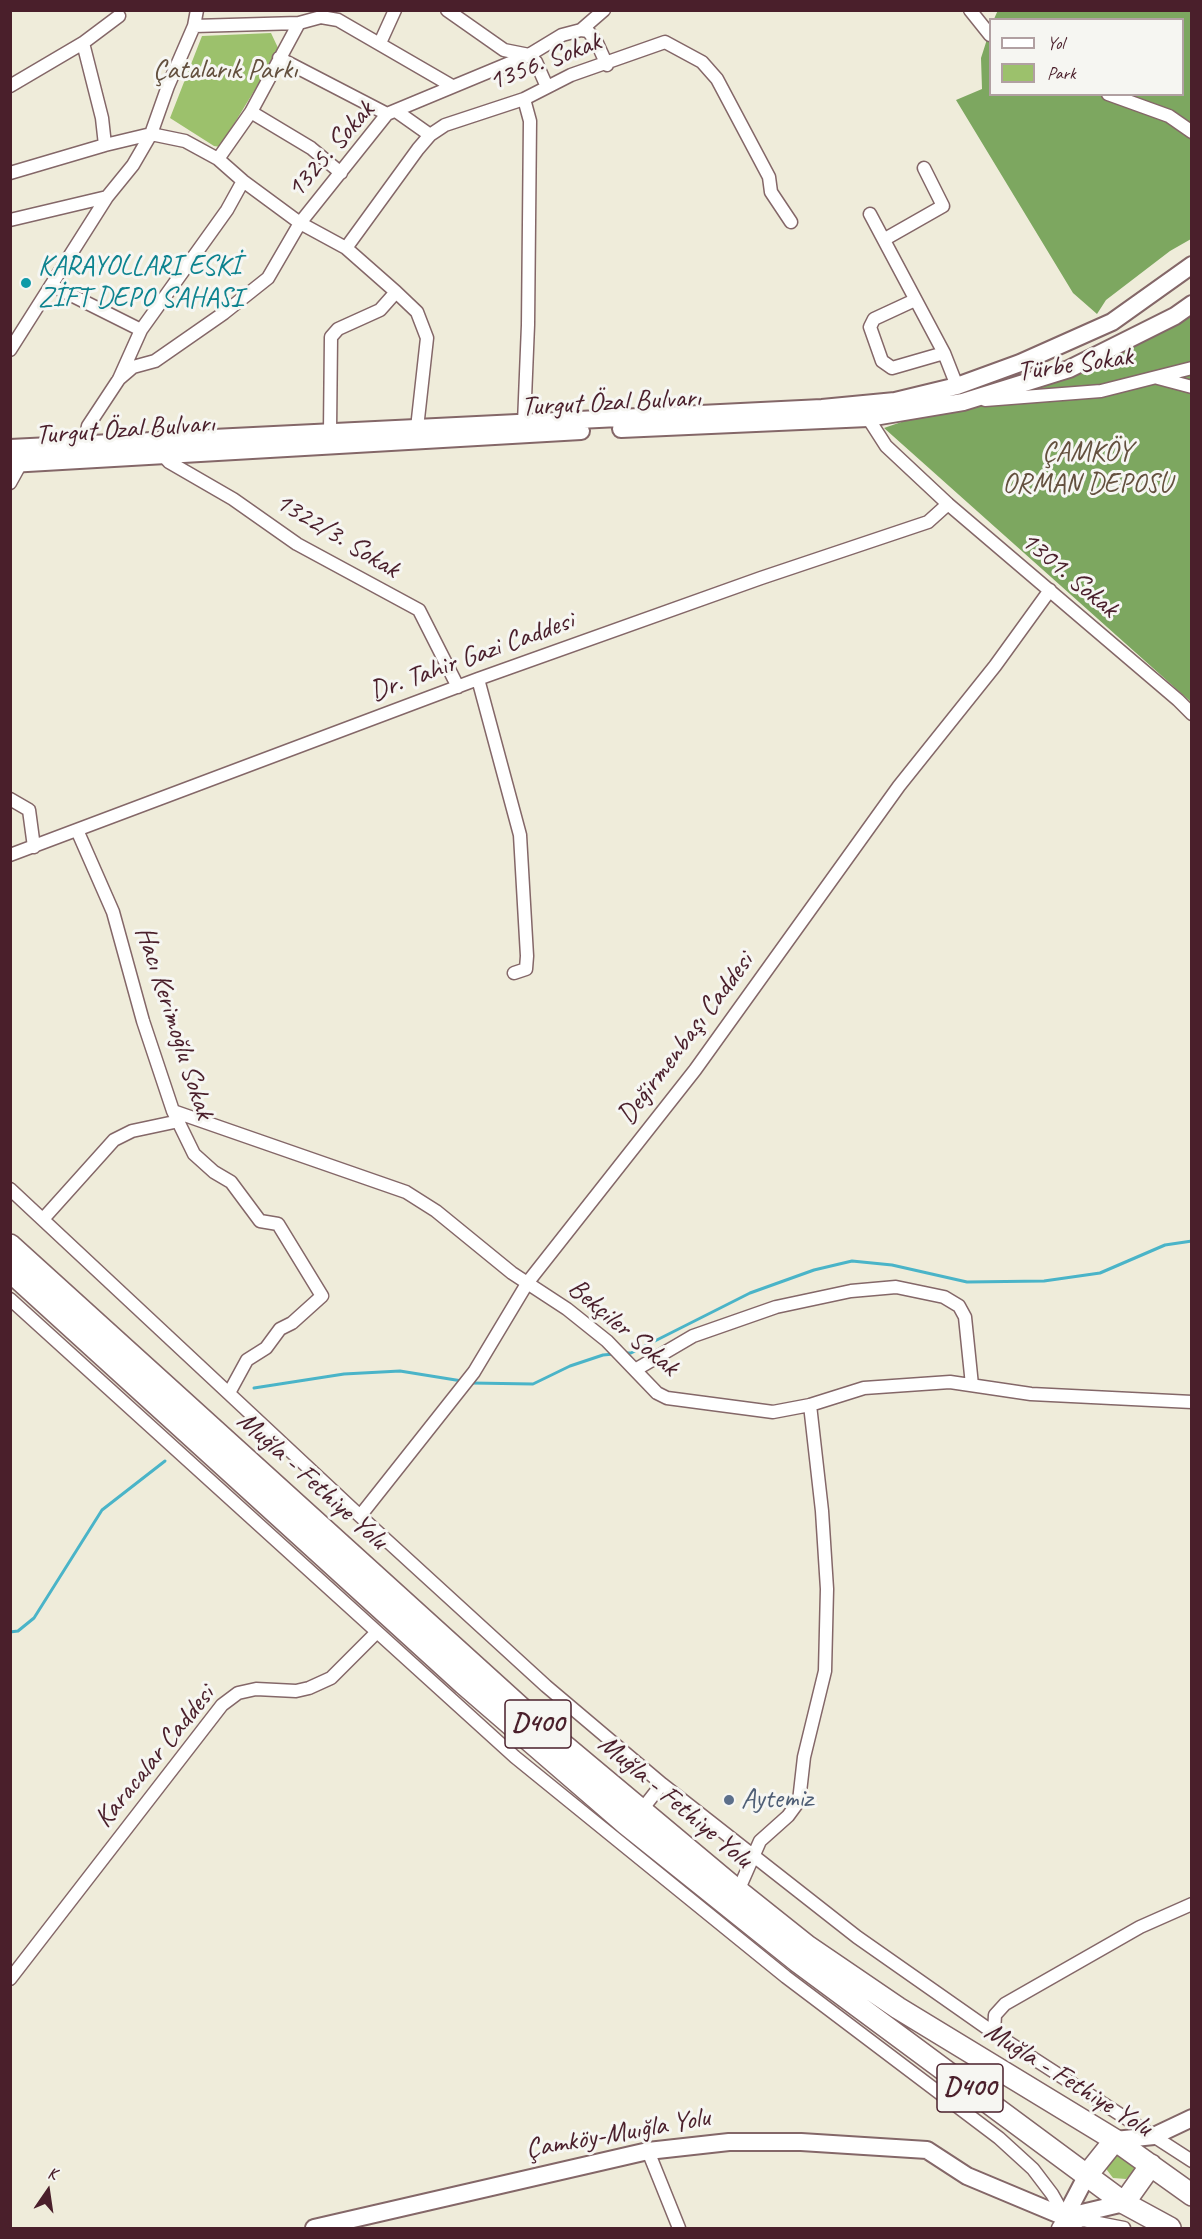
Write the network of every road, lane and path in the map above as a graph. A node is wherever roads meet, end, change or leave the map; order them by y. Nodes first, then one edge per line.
1 (197, 10) edge
2 (395, 10) edge
3 (447, 10) edge
4 (604, 10) edge
5 (970, 10) edge
6 (321, 14) edge
7 (119, 16) dead end
8 (299, 23) junction
9 (194, 26) junction
10 (581, 30) junction
11 (989, 33) edge
12 (83, 43) junction
13 (380, 43) junction
14 (529, 55) junction
15 (279, 58) junction
16 (607, 64) junction
17 (10, 86) edge
18 (452, 86) junction
19 (547, 87) junction
20 (1114, 96) edge
21 (524, 99) junction
22 (251, 112) junction
23 (392, 113) junction
24 (1191, 132) edge
25 (151, 134) junction
26 (430, 135) junction
27 (105, 145) junction
28 (218, 159) junction
29 (924, 168) dead end
30 (341, 172) junction
31 (10, 173) edge
32 (243, 181) junction
33 (107, 196) junction
34 (870, 214) dead end
35 (10, 220) edge
36 (791, 222) dead end
37 (300, 223) junction
38 (885, 239) junction
39 (346, 248) junction
40 (1191, 265) edge
41 (51, 285) junction
42 (396, 292) junction
43 (915, 300) junction
44 (1191, 304) edge
45 (141, 330) junction
46 (10, 350) edge
47 (944, 353) junction
48 (1191, 368) edge
49 (1157, 378) junction
50 (119, 379) junction
51 (1191, 387) edge
52 (960, 394) junction
53 (868, 418) junction
54 (524, 423) junction
55 (417, 428) junction
56 (330, 431) junction
57 (84, 445) junction
58 (10, 448) edge
59 (161, 453) junction
60 (16, 464) edge
61 (10, 483) edge
62 (948, 504) junction
63 (1050, 590) junction
64 (478, 679) junction
65 (458, 687) junction
66 (1191, 714) edge
67 (10, 799) edge
68 (77, 830) junction
69 (34, 847) junction
70 (10, 855) edge
71 (514, 973) dead end
72 (176, 1116) junction
73 (10, 1189) edge
74 (44, 1218) junction
75 (10, 1245) edge
76 (10, 1271) edge
77 (528, 1282) junction
78 (10, 1299) edge
79 (635, 1370) junction
80 (972, 1385) junction
81 (229, 1393) junction
82 (1191, 1402) edge
83 (810, 1405) junction
84 (231, 1486) junction
85 (360, 1516) junction
86 (377, 1632) junction
87 (464, 1684) junction
88 (458, 1705) junction
89 (539, 1750) junction
90 (520, 1760) junction
91 (663, 1784) junction
92 (640, 1812) junction
93 (753, 1855) junction
94 (738, 1892) junction
95 (1191, 1904) edge
96 (10, 1979) edge
97 (994, 2033) junction
98 (1191, 2118) edge
99 (1154, 2136) junction
100 (1114, 2140) junction
101 (648, 2151) junction
102 (1191, 2161) edge
103 (1150, 2165) junction
104 (1087, 2175) junction
105 (1191, 2195) edge
106 (1124, 2203) junction
107 (1061, 2225) edge
108 (314, 2229) edge
109 (679, 2229) edge
110 (1124, 2229) edge
111 (1170, 2229) edge

1 - 9 street
2 - 13 street
3 - 14 street
4 - 10 street
5 - 11 street
6 - 8 street
6 - 13 street
7 - 12 street
8 - 9 street
8 - 15 street
9 - 25 street
10 - 14 street, 1325. Sokak
10 - 16 street
12 - 17 street
12 - 27 street
13 - 18 street
14 - 18 street, 1325. Sokak
14 - 19 street
15 - 22 street
15 - 23 street
16 - 19 street, 1356. Sokak
16 - 36 street, 1356. Sokak
18 - 23 street, 1325. Sokak
19 - 21 street, 1356. Sokak
20 - 24 street
21 - 26 street, 1356. Sokak
21 - 54 street
22 - 28 street
22 - 30 street
23 - 26 street
23 - 30 street, 1325. Sokak
25 - 27 street
25 - 28 street
25 - 33 street
26 - 39 street, 1356. Sokak
27 - 31 street
28 - 32 street
29 - 38 street
30 - 37 street, 1325. Sokak
32 - 37 street
32 - 45 street
33 - 35 street
33 - 41 street
34 - 38 street
37 - 39 street
37 - 50 street, 1325. Sokak
38 - 43 street
39 - 42 street
40 - 52 main road
41 - 45 street
41 - 46 street
42 - 55 street
42 - 56 street
43 - 47 street
43 - 47 street
44 - 52 main road, Turgut Özal Bulvarı
45 - 50 street
47 - 52 street
48 - 49 street, Türbe Sokak
49 - 51 street
49 - 52 street, Türbe Sokak
50 - 57 street
52 - 53 main road, Turgut Özal Bulvarı
52 - 54 main road
53 - 59 main road, Turgut Özal Bulvarı
53 - 62 street, 1301. Sokak
54 - 55 main road
55 - 56 main road
56 - 57 main road
57 - 58 main road
59 - 60 main road, Turgut Özal Bulvarı
59 - 65 street, 1322/3. Sokak
60 - 61 street
62 - 63 street, 1301. Sokak
62 - 64 street, Dr. Tahir Gazi Caddesi
63 - 66 street, 1301. Sokak
63 - 77 street, Değirmenbaşı Caddesi
64 - 65 street, Dr. Tahir Gazi Caddesi
64 - 71 street
65 - 68 street, Dr. Tahir Gazi Caddesi
67 - 69 street
68 - 69 street, Dr. Tahir Gazi Caddesi
68 - 72 street, Hacı Kerimoğlu Sokak
69 - 70 street, Dr. Tahir Gazi Caddesi
72 - 74 street
72 - 77 street, Bekçiler Sokak
72 - 81 street, Hacı Kerimoğlu Sokak
73 - 74 street
74 - 81 street
75 - 92 highway, Muğla - Fethiye Yolu / D400
76 - 84 highway, Muğla - Fethiye Yolu / D400
77 - 79 street, Bekçiler Sokak
77 - 85 street, Değirmenbaşı Caddesi
78 - 84 street
79 - 80 street
79 - 83 street, Bekçiler Sokak
80 - 82 street, Bekçiler Sokak
80 - 83 street, Bekçiler Sokak
81 - 85 street
83 - 93 street
84 - 86 street
84 - 87 highway, Muğla - Fethiye Yolu / D400
85 - 91 street
86 - 88 street
86 - 96 street, Karacalar Caddesi
87 - 88 street
87 - 89 highway, Muğla - Fethiye Yolu / D400
88 - 90 street
89 - 90 street
89 - 104 highway, Muğla - Fethiye Yolu / D400
90 - 107 street
91 - 92 street
91 - 93 street
92 - 94 highway, Muğla - Fethiye Yolu / D400
93 - 94 street
93 - 97 street
94 - 100 highway, Muğla - Fethiye Yolu / D400
95 - 97 street
97 - 99 street
98 - 99 main road
99 - 100 main road
99 - 102 street
99 - 103 main road
100 - 103 highway, Muğla - Fethiye Yolu / D400
100 - 104 highway
101 - 107 main road, Çamköy-Muığla Yolu
101 - 108 main road, Çamköy-Muığla Yolu
101 - 109 street
103 - 105 highway, Muğla - Fethiye Yolu / D400
103 - 106 highway
104 - 106 highway, Muğla - Fethiye Yolu / D400
104 - 107 main road
106 - 107 main road
106 - 111 highway, Muğla - Fethiye Yolu / D400
107 - 110 street

